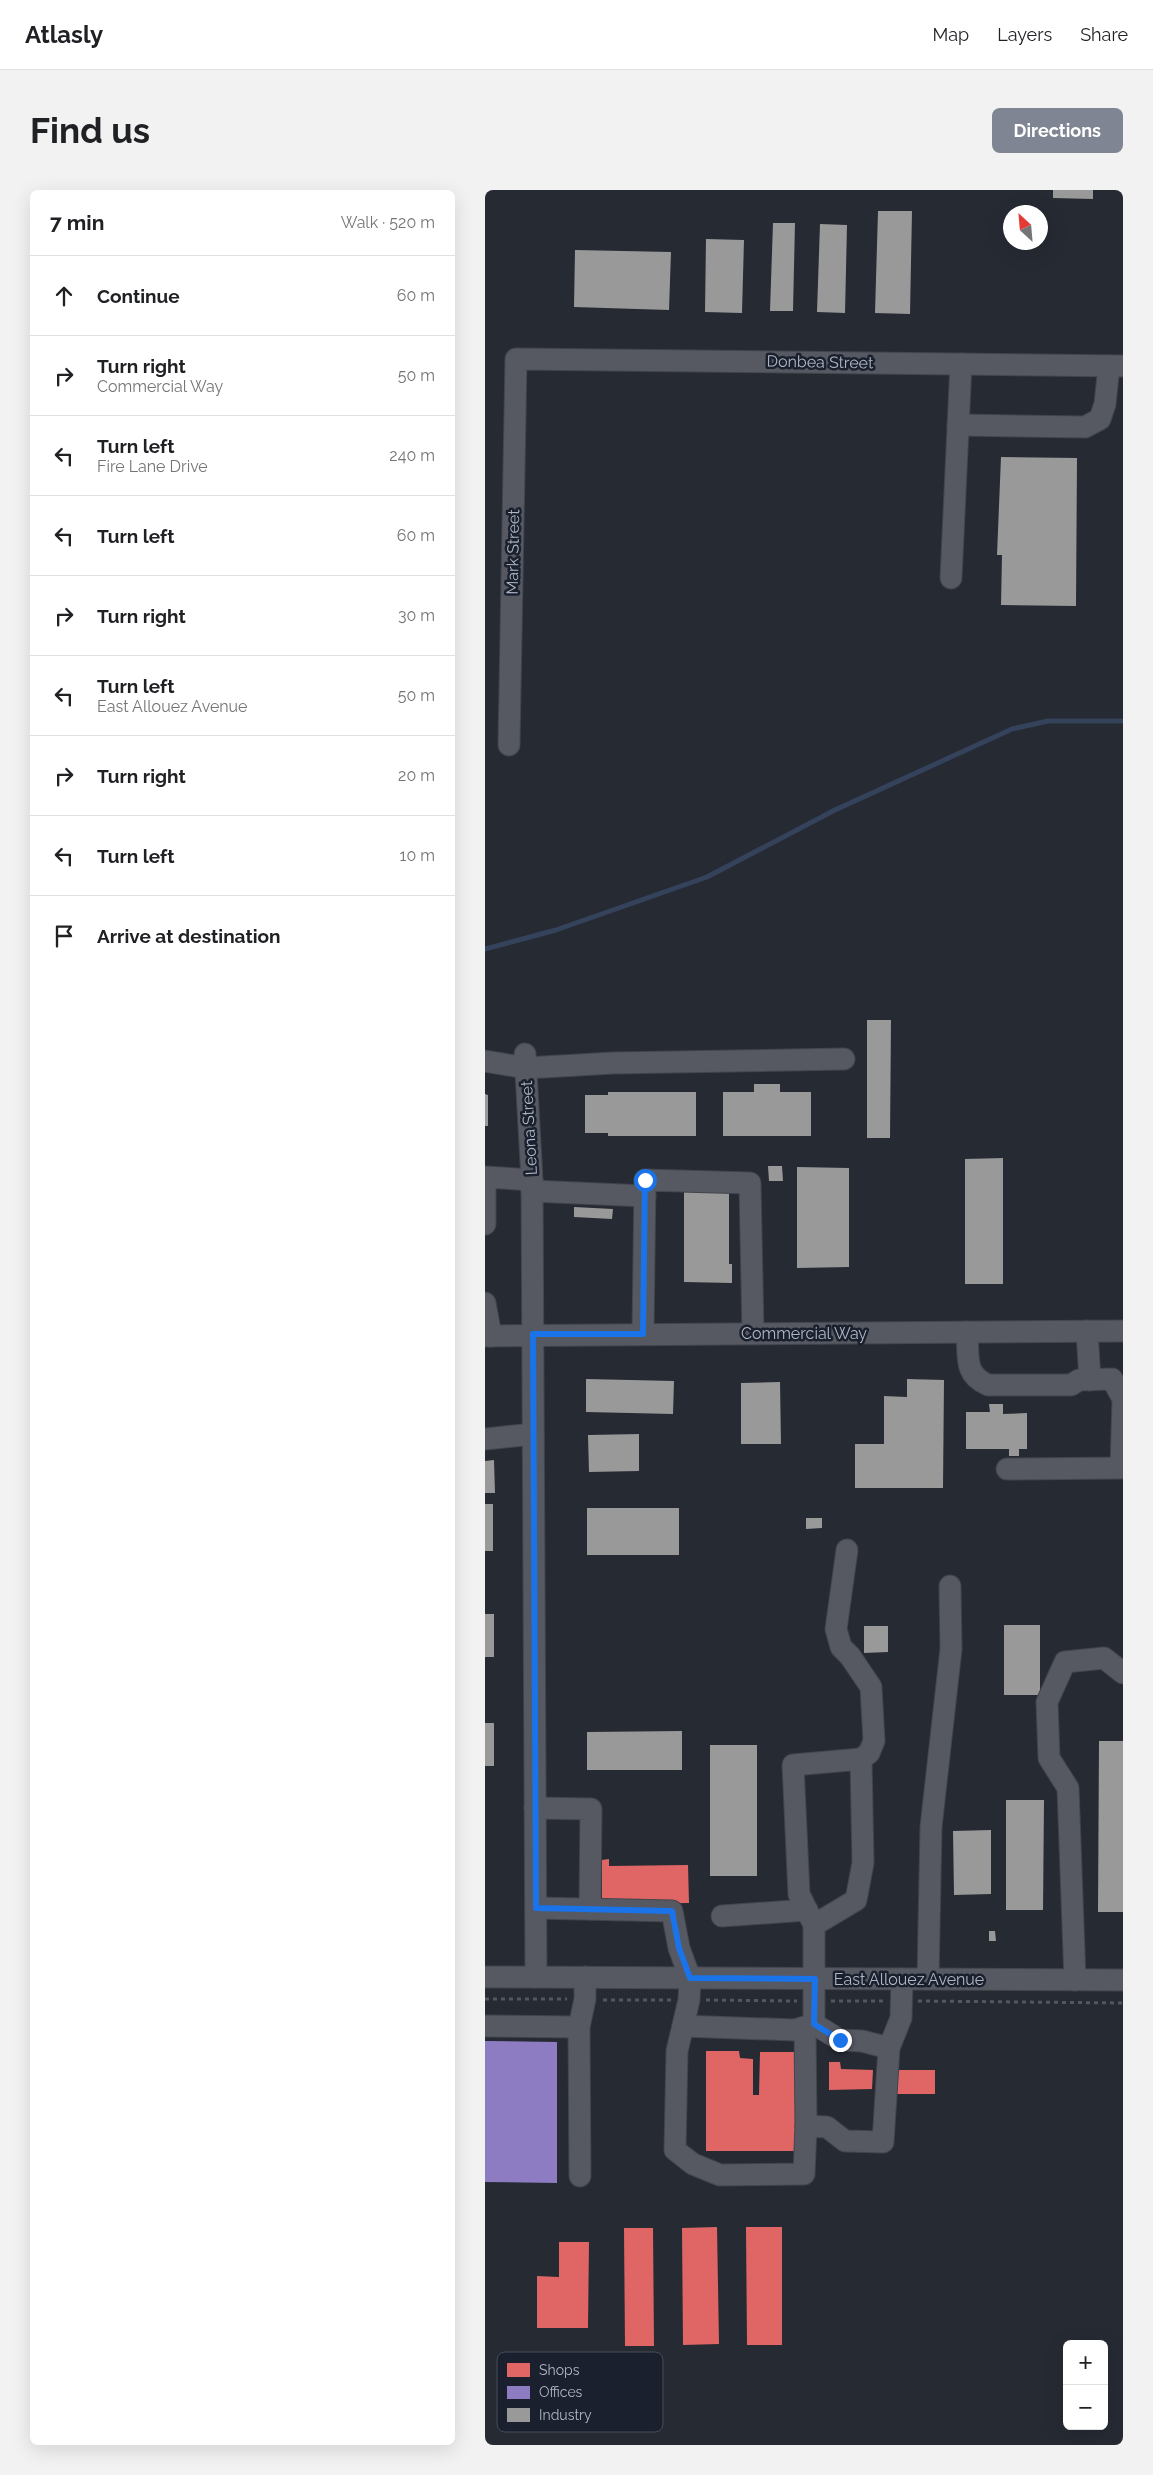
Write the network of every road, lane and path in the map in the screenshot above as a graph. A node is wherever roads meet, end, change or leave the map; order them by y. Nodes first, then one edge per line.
1 (516, 359) joint
2 (961, 364) junction
3 (1116, 366) edge
4 (958, 426) junction
5 (951, 578) dead end
6 (509, 745) dead end
7 (844, 1059) dead end
8 (485, 1061) edge
9 (526, 1061) junction
10 (532, 1191) junction
11 (645, 1196) junction
12 (485, 1224) edge
13 (485, 1303) edge
14 (1087, 1331) junction
15 (1123, 1331) edge
16 (967, 1332) junction
17 (753, 1333) junction
18 (533, 1334) junction
19 (643, 1334) junction
20 (488, 1336) edge
21 (1080, 1382) junction
22 (533, 1434) junction
23 (485, 1439) edge
24 (1007, 1469) dead end
25 (847, 1550) dead end
26 (950, 1586) dead end
27 (1123, 1673) edge
28 (861, 1760) junction
29 (535, 1808) junction
30 (536, 1908) junction
31 (590, 1909) junction
32 (722, 1916) dead end
33 (810, 1917) junction
34 (485, 1977) edge
35 (536, 1977) junction
36 (585, 1978) junction
37 (690, 1978) junction
38 (815, 1979) junction
39 (902, 1979) junction
40 (928, 1979) junction
41 (1075, 1980) junction
42 (1123, 1980) edge
43 (809, 2025) junction
44 (485, 2026) edge
45 (579, 2026) junction
46 (683, 2026) junction
47 (889, 2048) junction
48 (806, 2126) junction
49 (580, 2176) dead end

1 - 2 street, Donbea Street
1 - 6 street, Mark Street
2 - 3 street, Donbea Street
2 - 4 street
3 - 4 street
4 - 5 street
7 - 9 street
8 - 9 street
9 - 10 street, Leona Street
10 - 11 street
10 - 12 street
10 - 18 street, Leona Street
11 - 17 street
11 - 19 street
13 - 20 street
14 - 15 street, Commercial Way
14 - 16 street, Commercial Way
14 - 21 street
16 - 17 street, Commercial Way
16 - 21 street
17 - 19 street, Commercial Way
18 - 19 street, Commercial Way
18 - 20 street, Commercial Way
18 - 22 street, Leona Street
21 - 24 street
22 - 23 street
22 - 29 street, Leona Street
25 - 28 street
26 - 40 street
27 - 41 street
28 - 33 street
28 - 33 street
29 - 30 street, Leona Street
29 - 31 street
30 - 31 street
30 - 35 street, Leona Street
31 - 37 street
32 - 33 street
33 - 38 street
34 - 35 street, East Allouez Avenue
35 - 36 street, East Allouez Avenue
36 - 37 street, East Allouez Avenue
36 - 45 street
37 - 38 street, East Allouez Avenue
37 - 46 street
38 - 39 street, East Allouez Avenue
38 - 43 street
39 - 40 street, East Allouez Avenue
39 - 47 street
40 - 41 street, East Allouez Avenue
41 - 42 street, East Allouez Avenue
43 - 46 street
43 - 47 street
43 - 48 street
44 - 45 street
45 - 49 street
46 - 48 street
47 - 48 street

